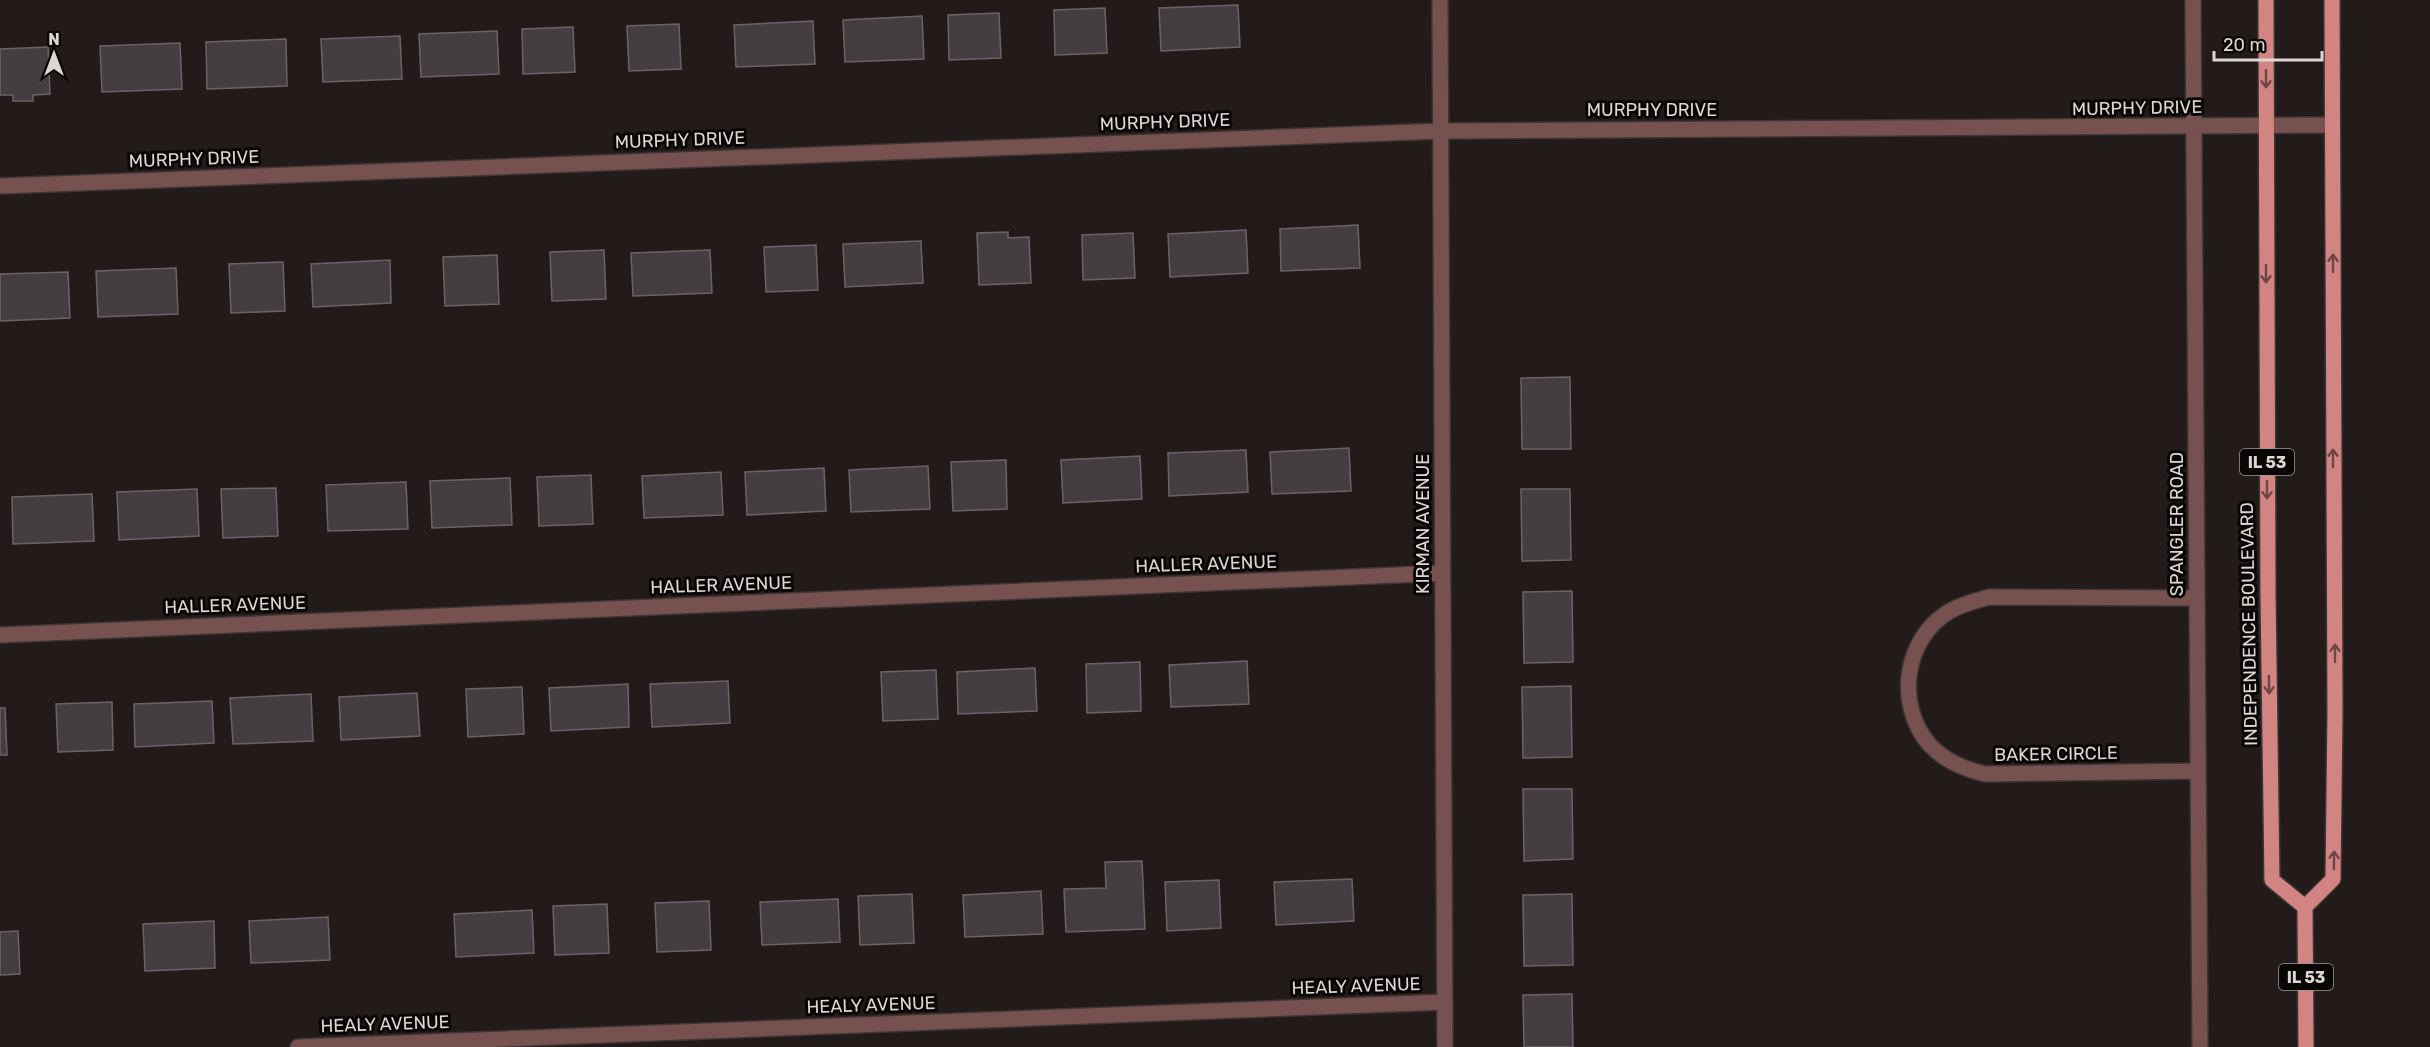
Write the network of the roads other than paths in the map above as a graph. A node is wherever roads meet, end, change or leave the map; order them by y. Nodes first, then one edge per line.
1 (1440, 0) edge
2 (2193, 0) edge
3 (2266, 0) edge
4 (2332, 0) edge
5 (2332, 125) junction
6 (2266, 126) junction
7 (2193, 127) junction
8 (1440, 131) junction
9 (0, 186) edge
10 (1443, 573) junction
11 (2197, 598) junction
12 (0, 635) edge
13 (2198, 771) junction
14 (2305, 908) junction
15 (1445, 1002) junction
16 (298, 1047) edge
17 (1445, 1047) edge
18 (2200, 1047) edge
19 (2306, 1047) edge

1 - 8 street, KIRMAN AVENUE
2 - 7 street, SPANGLER ROAD
3 -> 6 main road, INDEPENDENCE BOULEVARD / IL 53
4 - 5 main road
5 - 6 street, MURPHY DRIVE
14 -> 5 main road
6 - 7 street, MURPHY DRIVE
6 -> 14 main road, INDEPENDENCE BOULEVARD / IL 53
7 - 8 street, MURPHY DRIVE
7 - 11 street, SPANGLER ROAD
8 - 9 street, MURPHY DRIVE
8 - 10 street, KIRMAN AVENUE
10 - 12 street, HALLER AVENUE
10 - 15 street, KIRMAN AVENUE
11 - 13 street, SPANGLER ROAD
11 - 13 street, BAKER CIRCLE
13 - 18 street, SPANGLER ROAD
14 - 19 main road, IL 53
15 - 16 street, HEALY AVENUE
15 - 17 street, KIRMAN AVENUE

